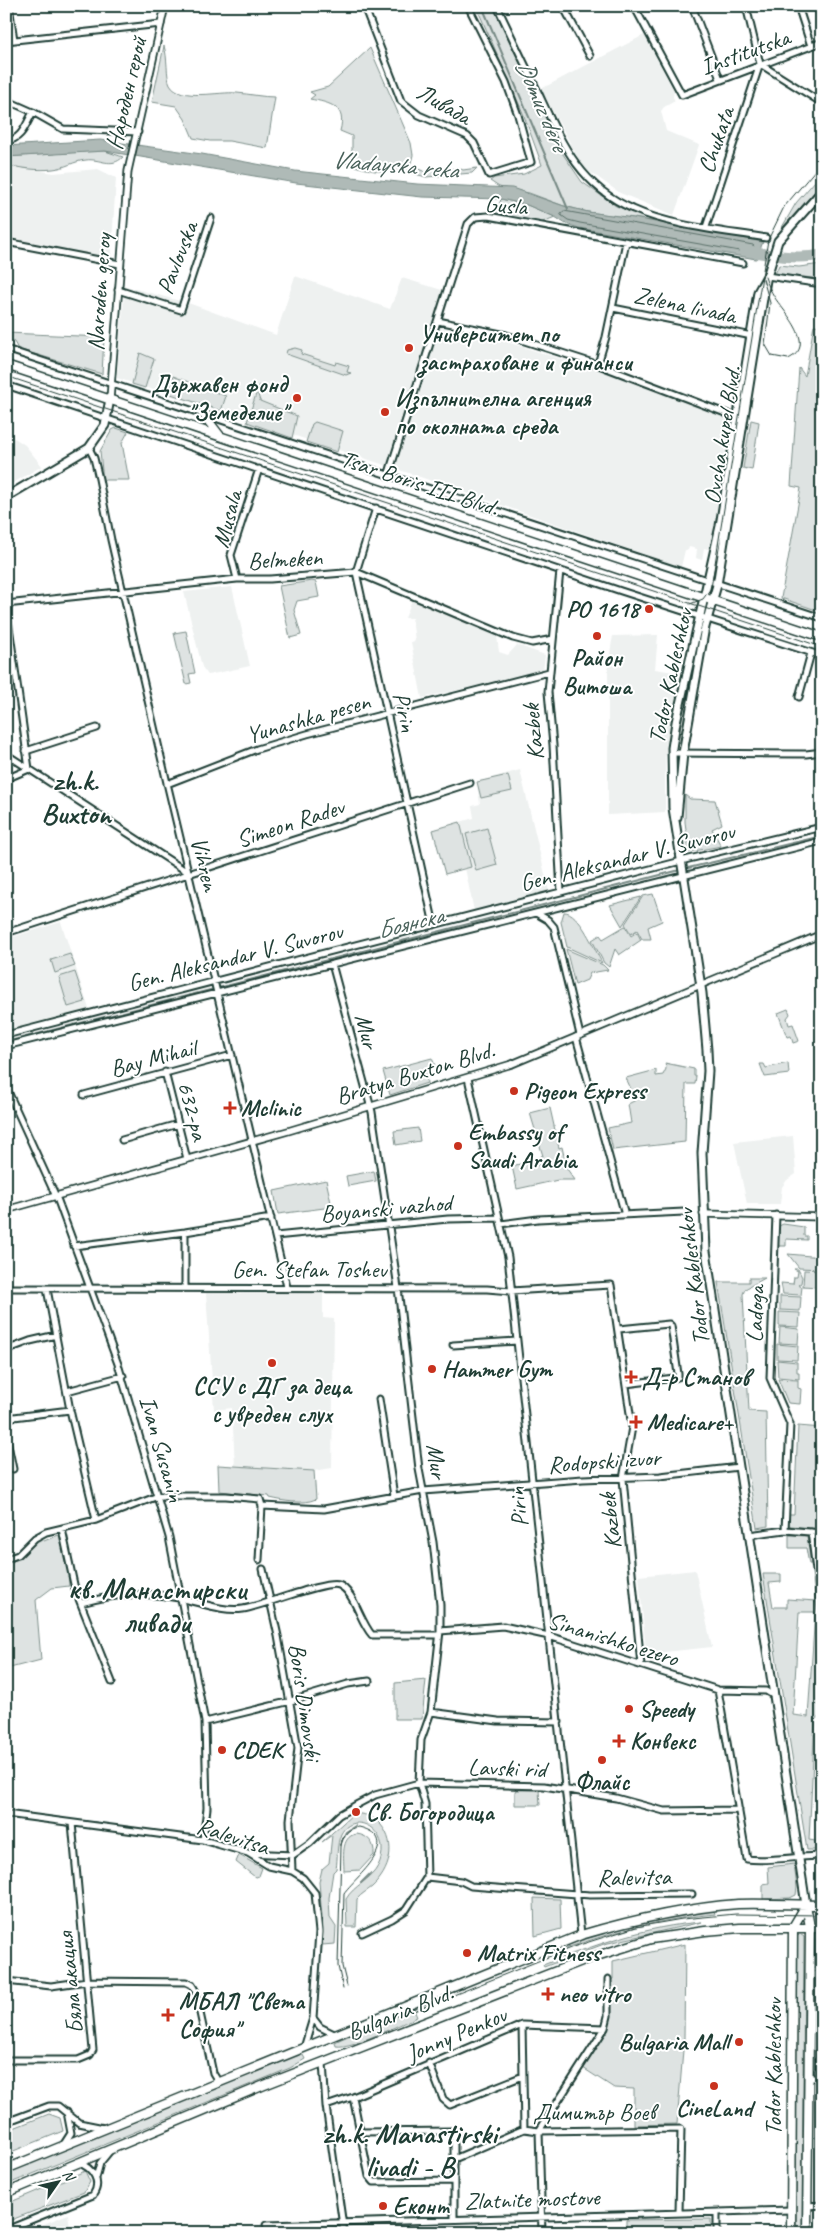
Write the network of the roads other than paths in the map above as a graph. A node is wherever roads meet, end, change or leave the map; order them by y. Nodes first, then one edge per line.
1 (9, 6) edge
2 (165, 6) edge
3 (364, 6) edge
4 (468, 6) edge
5 (497, 6) edge
6 (563, 6) edge
7 (634, 6) edge
8 (692, 6) edge
9 (746, 6) edge
10 (798, 6) edge
11 (161, 24) junction
12 (14, 40) junction
13 (6, 41) edge
14 (822, 42) edge
15 (811, 46) junction
16 (590, 56) dead end
17 (760, 64) junction
18 (720, 79) junction
19 (6, 100) edge
20 (822, 103) edge
21 (33, 112) junction
22 (138, 132) junction
23 (6, 141) edge
24 (130, 159) joint
25 (822, 191) edge
26 (211, 218) dead end
27 (706, 227) junction
28 (766, 238) dead end
29 (6, 242) edge
30 (626, 242) junction
31 (743, 263) dead end
32 (120, 264) junction
33 (767, 276) junction
34 (822, 284) edge
35 (118, 290) junction
36 (613, 308) junction
37 (438, 321) junction
38 (754, 336) junction
39 (6, 349) edge
40 (598, 364) junction
41 (6, 365) edge
42 (111, 383) junction
43 (6, 386) edge
44 (110, 399) junction
45 (203, 414) junction
46 (741, 419) junction
47 (107, 420) junction
48 (220, 436) junction
49 (88, 448) junction
50 (259, 469) junction
51 (388, 476) junction
52 (6, 497) edge
53 (376, 508) junction
54 (560, 571) junction
55 (356, 572) junction
56 (237, 579) junction
57 (709, 582) junction
58 (717, 585) junction
59 (122, 590) junction
60 (705, 598) junction
61 (714, 601) junction
62 (6, 604) edge
63 (704, 618) junction
64 (822, 618) edge
65 (822, 637) edge
66 (553, 639) junction
67 (811, 653) junction
68 (822, 656) edge
69 (549, 672) junction
70 (800, 697) dead end
71 (388, 713) junction
72 (97, 728) dead end
73 (26, 751) junction
74 (822, 752) edge
75 (6, 754) edge
76 (672, 754) junction
77 (683, 754) junction
78 (29, 769) junction
79 (6, 779) edge
80 (470, 783) dead end
81 (167, 784) junction
82 (407, 803) junction
83 (676, 821) junction
84 (822, 827) edge
85 (822, 841) edge
86 (682, 869) junction
87 (189, 873) junction
88 (561, 892) junction
89 (536, 913) junction
90 (434, 925) junction
91 (6, 933) edge
92 (822, 934) edge
93 (332, 964) junction
94 (214, 980) junction
95 (700, 984) junction
96 (218, 993) junction
97 (6, 1035) edge
98 (578, 1036) junction
99 (6, 1046) edge
100 (232, 1055) junction
101 (165, 1072) junction
102 (468, 1078) junction
103 (6, 1087) edge
104 (84, 1095) dead end
105 (369, 1107) junction
106 (178, 1124) junction
107 (122, 1140) dead end
108 (253, 1141) junction
109 (187, 1159) junction
110 (55, 1196) junction
111 (6, 1210) edge
112 (684, 1212) dead end
113 (703, 1214) junction
114 (625, 1215) junction
115 (776, 1216) junction
116 (822, 1217) edge
117 (271, 1218) junction
118 (500, 1221) junction
119 (390, 1225) junction
120 (186, 1232) junction
121 (275, 1236) junction
122 (74, 1246) junction
123 (611, 1285) joint
124 (287, 1287) junction
125 (6, 1288) edge
126 (90, 1288) junction
127 (185, 1288) junction
128 (398, 1288) junction
129 (47, 1289) junction
130 (511, 1291) junction
131 (619, 1329) junction
132 (56, 1335) junction
133 (517, 1341) junction
134 (453, 1345) dead end
135 (6, 1350) edge
136 (123, 1376) junction
137 (626, 1384) junction
138 (67, 1391) junction
139 (379, 1399) dead end
140 (70, 1410) junction
141 (6, 1418) edge
142 (6, 1435) edge
143 (739, 1467) junction
144 (13, 1469) dead end
145 (623, 1478) junction
146 (533, 1484) junction
147 (424, 1491) junction
148 (158, 1496) junction
149 (394, 1496) junction
150 (262, 1506) junction
151 (96, 1520) junction
152 (62, 1529) junction
153 (786, 1530) junction
154 (811, 1532) junction
155 (822, 1533) edge
156 (750, 1535) junction
157 (6, 1559) edge
158 (259, 1560) dead end
159 (263, 1569) dead end
160 (181, 1599) junction
161 (81, 1603) junction
162 (270, 1603) junction
163 (821, 1604) edge
164 (822, 1617) edge
165 (439, 1633) junction
166 (549, 1636) junction
167 (641, 1665) junction
168 (369, 1681) dead end
169 (112, 1682) dead end
170 (718, 1690) junction
171 (774, 1696) junction
172 (291, 1701) junction
173 (431, 1712) junction
174 (205, 1722) junction
175 (559, 1722) junction
176 (419, 1783) junction
177 (566, 1789) junction
178 (739, 1810) junction
179 (6, 1814) edge
180 (72, 1823) junction
181 (203, 1840) junction
182 (248, 1853) junction
183 (293, 1855) junction
184 (799, 1856) junction
185 (822, 1856) edge
186 (292, 1871) junction
187 (427, 1877) junction
188 (576, 1894) junction
189 (692, 1894) dead end
190 (806, 1905) junction
191 (822, 1905) edge
192 (793, 1927) junction
193 (810, 1927) junction
194 (822, 1928) edge
195 (362, 1933) dead end
196 (580, 1936) junction
197 (608, 1979) dead end
198 (6, 1981) edge
199 (87, 1981) junction
200 (312, 2018) junction
201 (522, 2025) junction
202 (605, 2028) junction
203 (336, 2035) junction
204 (304, 2048) junction
205 (6, 2060) edge
206 (323, 2062) junction
207 (429, 2063) junction
208 (523, 2076) junction
209 (808, 2078) junction
210 (822, 2078) edge
211 (219, 2083) junction
212 (353, 2097) junction
213 (326, 2106) junction
214 (67, 2112) junction
215 (6, 2122) edge
216 (106, 2128) junction
217 (524, 2129) junction
218 (539, 2131) junction
219 (360, 2132) junction
220 (64, 2144) junction
221 (110, 2150) junction
222 (454, 2159) junction
223 (78, 2163) junction
224 (6, 2168) edge
225 (96, 2178) junction
226 (454, 2181) junction
227 (6, 2193) edge
228 (822, 2205) edge
229 (807, 2206) junction
230 (791, 2210) junction
231 (679, 2212) junction
232 (717, 2213) junction
233 (542, 2216) junction
234 (454, 2218) junction
235 (344, 2221) junction
236 (266, 2224) dead end
237 (6, 2230) edge
238 (344, 2233) edge
239 (542, 2233) edge
240 (717, 2233) edge
241 (791, 2233) edge
242 (807, 2233) edge

1 - 12 street
2 - 11 street, Народен герой
3 - 4 street, Ливада
5 - 27 street
6 - 16 street
7 - 18 street, Institutska
8 - 18 street
9 - 17 street
10 - 15 street
11 - 12 street
11 - 22 street, Народен герой
12 - 13 street
14 - 15 street, Institutska
15 - 17 street, Institutska
17 - 18 street, Institutska
17 - 20 street
17 - 27 street, Chukata
19 - 21 street
21 - 22 street
21 - 23 street
22 - 24 street, Народен герой
24 - 32 street, Naroden geroy
25 - 33 main road, Ovcha kupel Blvd.
26 - 35 street, Pavlovska
27 - 28 street
29 - 32 street
30 - 31 street, Gusla
30 - 36 street
30 - 37 street, Gusla
32 - 35 street, Naroden geroy
33 - 34 street
33 - 38 main road, Ovcha kupel Blvd.
35 - 42 street, Naroden geroy
36 - 38 street, Zelena livada
36 - 40 street
37 - 40 street
37 - 51 street, Gusla
38 - 46 main road, Ovcha kupel Blvd.
39 - 42 street, Tsar Boris III Blvd.
40 - 46 street
41 - 44 main road, Tsar Boris III Blvd.
42 - 44 street, Naroden geroy
42 - 45 street, Tsar Boris III Blvd.
43 - 47 street, Tsar Boris III Blvd.
44 - 47 main road
44 - 48 main road, Tsar Boris III Blvd.
45 - 48 main road
45 - 51 street, Tsar Boris III Blvd.
46 - 57 main road, Ovcha kupel Blvd.
46 - 58 main road, Ovcha kupel Blvd.
47 - 49 main road
47 - 50 street, Tsar Boris III Blvd.
48 - 60 main road, Tsar Boris III Blvd.
49 - 52 main road
49 - 59 street, Vihren
50 - 53 street, Tsar Boris III Blvd.
50 - 56 street, Musala
51 - 57 street, Tsar Boris III Blvd.
53 - 54 street, Tsar Boris III Blvd.
53 - 55 street
54 - 63 street, Tsar Boris III Blvd.
54 - 66 street, Kazbek
55 - 56 street, Belmeken
55 - 66 street, Belmeken
55 - 71 street, Pirin
56 - 59 street, Belmeken
57 - 58 street, Tsar Boris III Blvd.
57 - 60 main road, Ovcha kupel Blvd.
58 - 61 main road, Ovcha kupel Blvd.
58 - 64 street, Tsar Boris III Blvd.
59 - 62 street, Belmeken
59 - 81 street, Vihren
60 - 61 main road, Tsar Boris III Blvd.
60 - 63 main road, Todor Kableshkov
61 - 63 main road, Todor Kableshkov
61 - 65 main road, Tsar Boris III Blvd.
62 - 73 street
63 - 67 street, Tsar Boris III Blvd.
63 - 76 main road, Todor Kableshkov
63 - 77 main road, Todor Kableshkov
66 - 69 street, Kazbek
67 - 68 street, Tsar Boris III Blvd.
67 - 70 street
69 - 71 street, Yunashka pesen
69 - 88 street, Kazbek
71 - 81 street, Yunashka pesen
71 - 82 street, Pirin
72 - 73 street
73 - 78 street
74 - 77 street
75 - 78 street
76 - 77 street
76 - 83 main road, Todor Kableshkov
77 - 83 main road, Todor Kableshkov
78 - 79 street
78 - 87 street
80 - 82 street, Simeon Radev
81 - 87 street, Vihren
82 - 87 street, Simeon Radev
82 - 90 street, Pirin
83 - 86 main road, Todor Kableshkov
84 - 86 street, Gen. Aleksandar V. Suvorov
85 - 86 street, Gen. Aleksandar V. Suvorov
86 - 88 street, Gen. Aleksandar V. Suvorov
86 - 89 street, Gen. Aleksandar V. Suvorov
86 - 95 main road, Todor Kableshkov
87 - 91 street, Simeon Radev
87 - 94 street, Vihren
88 - 90 street, Gen. Aleksandar V. Suvorov
89 - 93 street, Gen. Aleksandar V. Suvorov
89 - 98 street
90 - 94 street, Gen. Aleksandar V. Suvorov
92 - 95 street, Bratya Buxton Blvd.
93 - 96 street, Gen. Aleksandar V. Suvorov
93 - 105 street, Mur
94 - 96 street, Vihren
94 - 97 street, Gen. Aleksandar V. Suvorov
95 - 98 street, Bratya Buxton Blvd.
95 - 113 main road, Todor Kableshkov
96 - 99 street, Gen. Aleksandar V. Suvorov
96 - 100 street, Vihren
98 - 102 street, Bratya Buxton Blvd.
98 - 114 street
100 - 101 street, Bay Mihail
100 - 108 street, Vihren
101 - 104 street, Bay Mihail
101 - 106 street, 632-ра
102 - 105 street, Bratya Buxton Blvd.
102 - 118 street, Pirin
103 - 110 street, Ivan Susanin
105 - 108 street, Bratya Buxton Blvd.
105 - 119 street, Mur
106 - 107 street
106 - 109 street, 632-ра
108 - 109 street, Bratya Buxton Blvd.
108 - 117 street, Vihren
109 - 110 street, Bratya Buxton Blvd.
110 - 111 street, Bratya Buxton Blvd.
110 - 122 street, Ivan Susanin
112 - 114 street, Boyanski vazhod
113 - 115 street
113 - 143 main road, Todor Kableshkov
114 - 118 street, Boyanski vazhod
115 - 116 street
115 - 153 street, Ladoga
117 - 120 street
117 - 121 street, Vihren
118 - 119 street, Boyanski vazhod
118 - 130 street, Pirin
119 - 121 street, Boyanski vazhod
119 - 128 street, Mur
120 - 122 street
120 - 127 street
121 - 124 street, Vihren
122 - 126 street, Ivan Susanin
123 - 130 street, Gen. Stefan Toshev
123 - 131 street, Kazbek
124 - 127 street, Gen. Stefan Toshev
124 - 128 street, Gen. Stefan Toshev
125 - 129 street, Gen. Stefan Toshev
126 - 127 street, Gen. Stefan Toshev
126 - 129 street, Gen. Stefan Toshev
126 - 136 street, Ivan Susanin
128 - 130 street, Gen. Stefan Toshev
128 - 147 street, Mur
129 - 132 street
130 - 133 street, Pirin
131 - 137 street, Kazbek
131 - 137 street
132 - 135 street
132 - 138 street
133 - 134 street
133 - 146 street, Pirin
136 - 138 street
136 - 148 street, Ivan Susanin
137 - 145 street, Kazbek
138 - 140 street
139 - 149 street
140 - 141 street
140 - 151 street
142 - 144 street
143 - 145 street, Rodopski izvor
143 - 156 main road, Todor Kableshkov
145 - 146 street, Rodopski izvor
145 - 167 street, Kazbek
146 - 147 street, Rodopski izvor
146 - 166 street, Pirin
147 - 149 street, Rodopski izvor
147 - 165 street, Mur
148 - 150 street
148 - 151 street
148 - 160 street, Ivan Susanin
149 - 150 street, Rodopski izvor
150 - 158 street
151 - 152 street
152 - 157 street
152 - 161 street
153 - 154 street
153 - 156 street
154 - 155 street
154 - 163 street
156 - 171 main road, Todor Kableshkov
159 - 162 street, Boris Dimovski
160 - 161 street
160 - 162 street
160 - 174 street, Ivan Susanin
161 - 169 street
162 - 165 street, Sinanishko ezero
162 - 172 street, Boris Dimovski
163 - 164 street
165 - 166 street, Sinanishko ezero
165 - 173 street, Mur
166 - 167 street, Sinanishko ezero
166 - 175 street, Pirin
167 - 170 street, Sinanishko ezero
168 - 172 street
170 - 171 street, Sinanishko ezero
170 - 178 street
171 - 184 main road, Todor Kableshkov
172 - 174 street
172 - 183 street, Boris Dimovski
173 - 175 street
173 - 176 street, Mur
174 - 181 street, Ivan Susanin
175 - 177 street, Pirin
176 - 177 street, Lavski rid
176 - 183 street, Lavski rid
176 - 187 street, Mur
177 - 178 street, Lavski rid
177 - 188 street, Pirin
178 - 184 street
179 - 180 street, Ralevitsa
180 - 181 street, Ralevitsa
180 - 199 street, Бяла акация
181 - 182 street, Ralevitsa
182 - 183 street
182 - 186 street, Ralevitsa
183 - 186 street, Boris Dimovski
184 - 185 street
184 - 190 main road, Todor Kableshkov
186 - 200 street, Ralevitsa
187 - 188 street, Ralevitsa
187 - 195 street
188 - 189 street, Ralevitsa
188 - 196 street, Pirin
190 - 191 main road, Bulgaria Blvd.
190 - 192 main road
190 - 193 main road, Todor Kableshkov
190 - 196 main road, Bulgaria Blvd.
192 - 193 main road, Bulgaria Blvd.
192 - 206 main road, Bulgaria Blvd.
192 - 230 main road, Todor Kableshkov
193 - 194 main road, Bulgaria Blvd.
193 - 209 main road, Todor Kableshkov
196 - 203 main road, Bulgaria Blvd.
197 - 202 street
198 - 199 street
199 - 205 street, Бяла акация
199 - 211 street
200 - 203 street
200 - 204 street, Ralevitsa
201 - 202 street, Jonny Penkov
201 - 207 street, Jonny Penkov
201 - 208 street
202 - 218 street
203 - 204 main road, Bulgaria Blvd.
204 - 211 main road, Bulgaria Blvd.
206 - 213 street
206 - 221 main road, Bulgaria Blvd.
207 - 208 street
207 - 212 street, Jonny Penkov
208 - 217 street
209 - 210 street
209 - 229 main road, Todor Kableshkov
211 - 216 main road, Bulgaria Blvd.
212 - 213 street, Jonny Penkov
212 - 219 street
213 - 235 street
214 - 215 street
214 - 216 street
214 - 220 street
216 - 220 main road, Bulgaria Blvd.
217 - 218 street, Димитър Воев
217 - 222 street, Димитър Воев
218 - 231 street, Димитър Воев
218 - 233 street
219 - 222 street
219 - 226 street
220 - 224 main road, Bulgaria Blvd.
221 - 223 main road, Bulgaria Blvd.
221 - 225 street
222 - 226 street
223 - 225 street
223 - 227 main road, Bulgaria Blvd.
225 - 237 street
226 - 234 street
228 - 229 street
229 - 242 main road, Todor Kableshkov
230 - 232 street, Zlatnite mostove
230 - 241 main road, Todor Kableshkov
231 - 232 street, Zlatnite mostove
231 - 233 street, Zlatnite mostove
232 - 240 street
233 - 234 street, Zlatnite mostove
233 - 239 street
234 - 235 street, Zlatnite mostove
235 - 236 street, Zlatnite mostove
235 - 238 street

